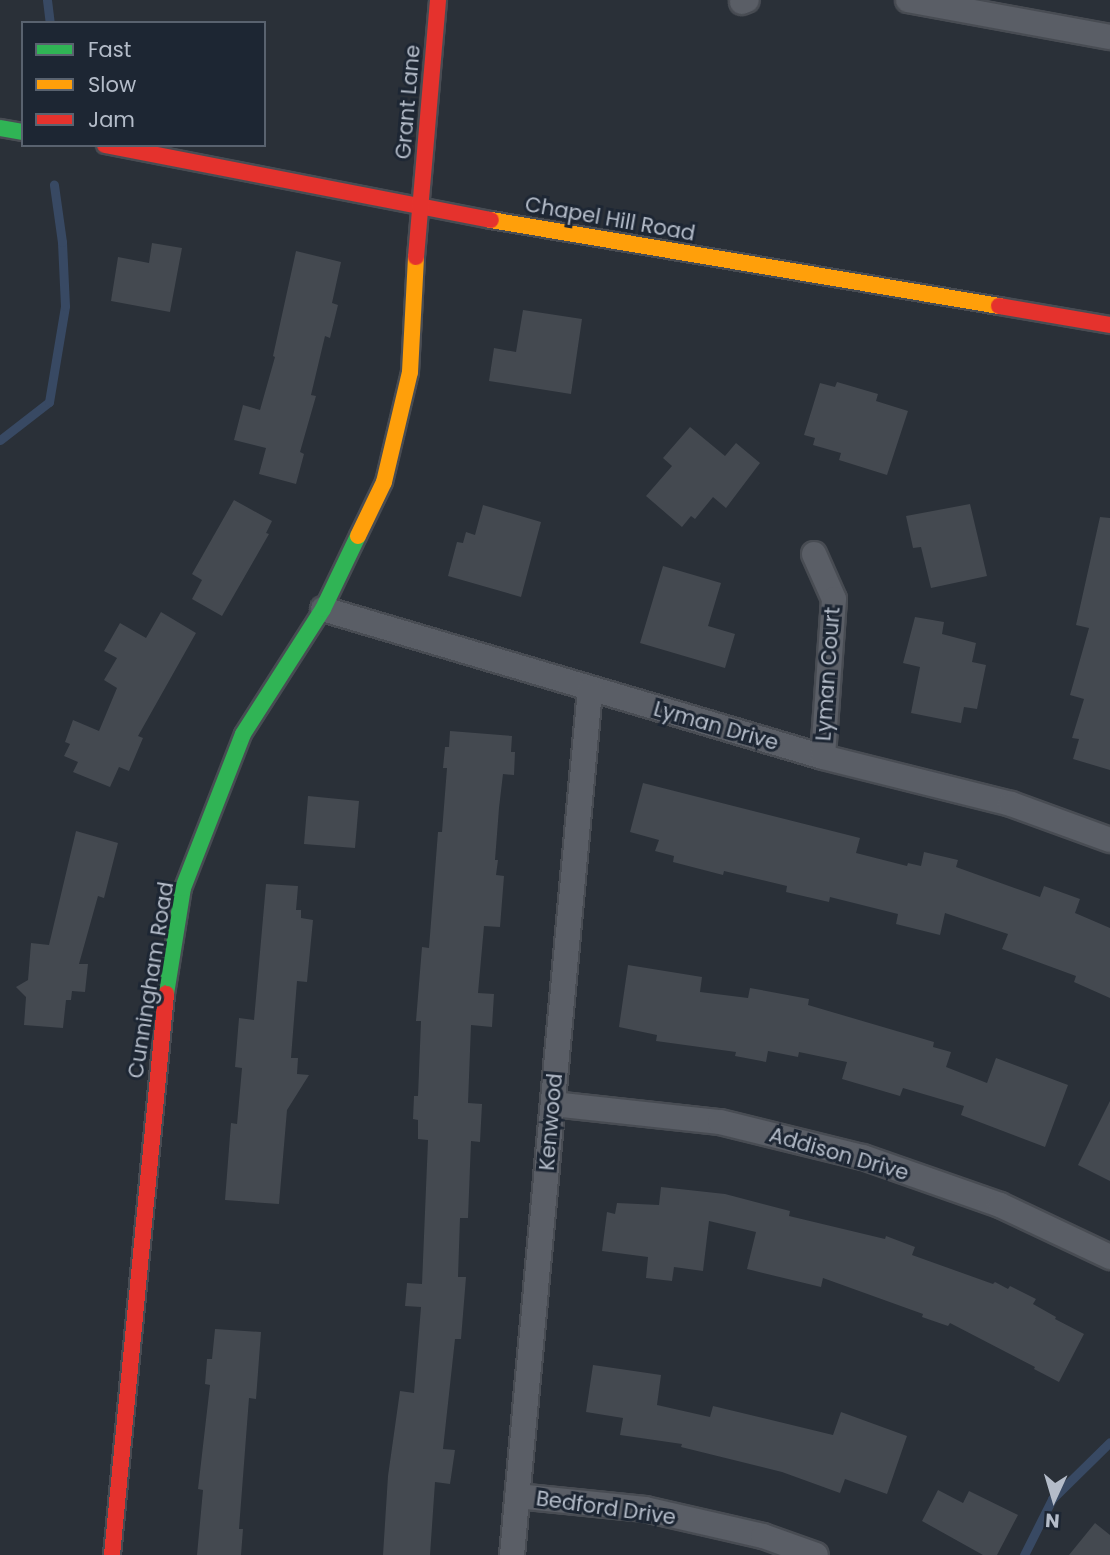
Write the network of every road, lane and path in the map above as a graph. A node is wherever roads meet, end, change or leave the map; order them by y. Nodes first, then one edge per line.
1 (438, 0) edge
2 (908, 0) edge
3 (1110, 37) edge
4 (0, 128) edge
5 (21, 132) edge
6 (115, 147) edge
7 (419, 208) junction
8 (1110, 325) edge
9 (814, 554) dead end
10 (323, 609) junction
11 (590, 690) junction
12 (822, 757) junction
13 (1110, 840) edge
14 (553, 1104) junction
15 (1110, 1258) edge
16 (517, 1496) junction
17 (112, 1555) edge
18 (512, 1555) edge
19 (816, 1555) edge

1 - 7 street, Grant Lane
2 - 3 street
4 - 5 street
6 - 7 street, Chapel Hill Road
7 - 8 street, Chapel Hill Road
7 - 10 street, Cunningham Road
9 - 12 street, Lyman Court
10 - 11 street, Lyman Drive
10 - 17 street, Cunningham Road
11 - 12 street, Lyman Drive
11 - 14 street, Kenwood
12 - 13 street, Lyman Drive
14 - 15 street, Addison Drive
14 - 16 street, Kenwood
16 - 18 street, Kenwood
16 - 19 street, Bedford Drive

